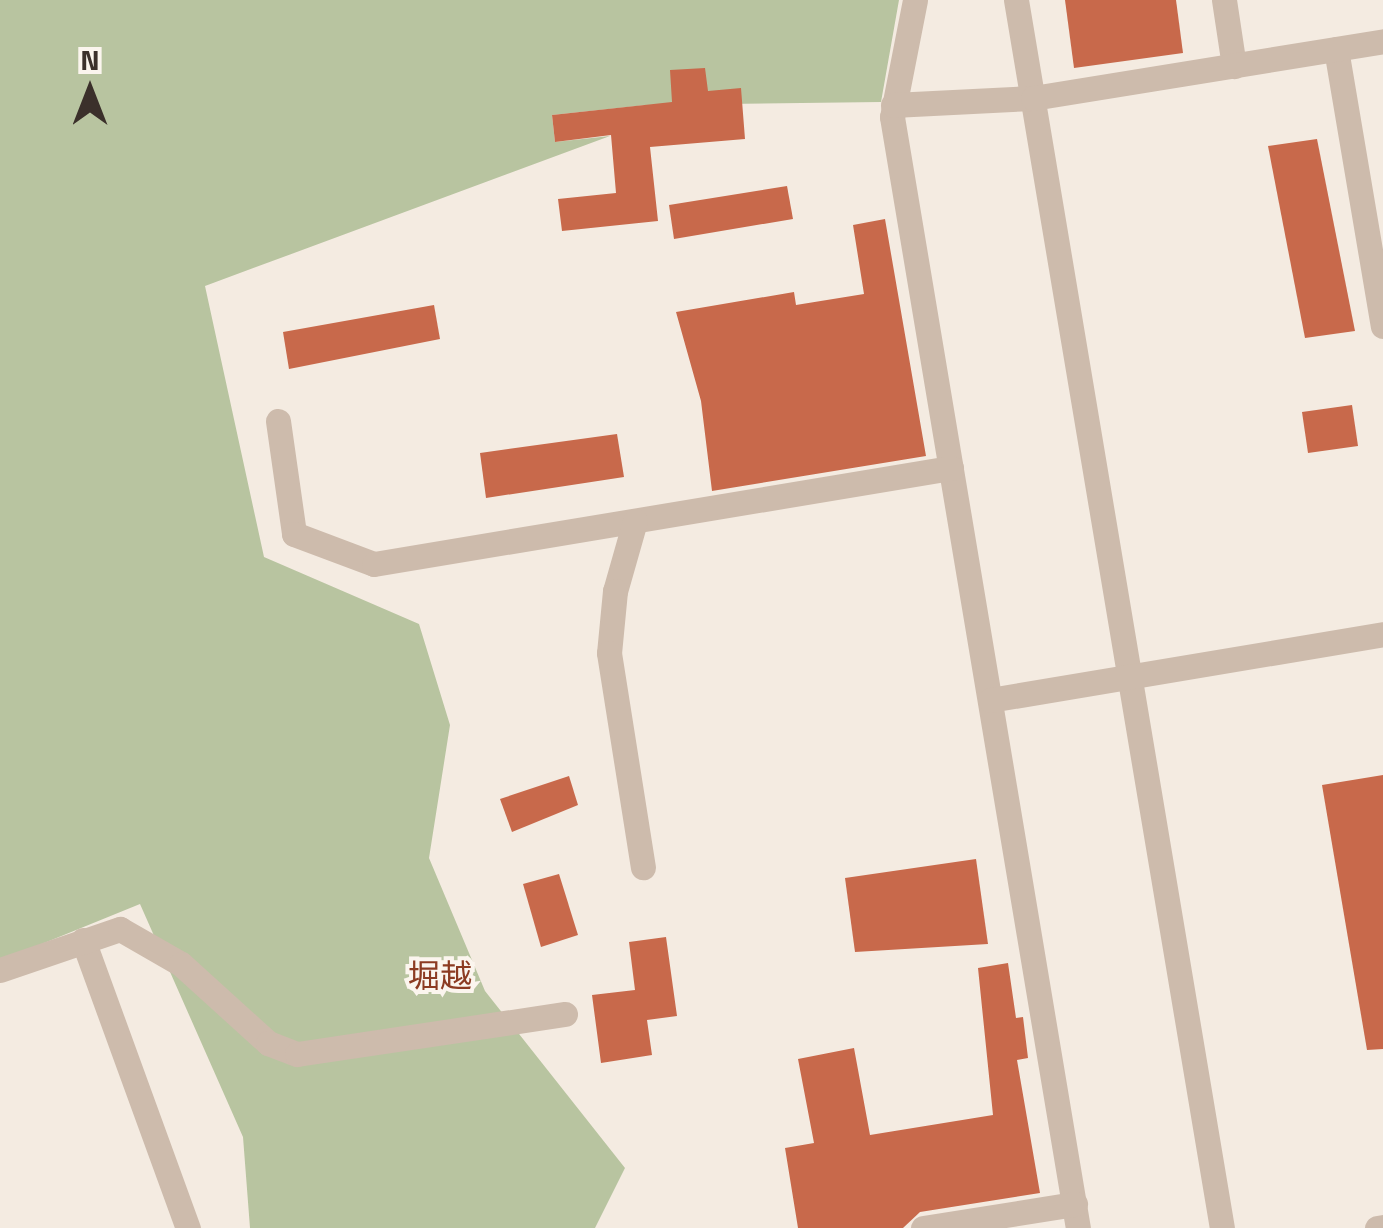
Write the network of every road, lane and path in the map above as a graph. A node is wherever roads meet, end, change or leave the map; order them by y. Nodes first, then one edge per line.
1 (915, 0) edge
2 (1016, 0) edge
3 (1224, 0) edge
4 (1383, 41) edge
5 (1336, 49) junction
6 (1234, 66) junction
7 (1034, 98) junction
8 (893, 105) junction
9 (1383, 326) edge
10 (278, 421) dead end
11 (951, 468) junction
12 (634, 521) junction
13 (1383, 634) edge
14 (1132, 677) junction
15 (990, 700) junction
16 (642, 867) dead end
17 (83, 940) junction
18 (0, 970) edge
19 (565, 1014) dead end
20 (1076, 1216) edge
21 (188, 1228) edge
22 (923, 1228) edge
23 (1222, 1228) edge

1 - 8 street
2 - 7 street
3 - 6 street
4 - 5 street
5 - 6 street
5 - 9 street
6 - 7 street
7 - 8 street
7 - 14 street
8 - 11 street
10 - 12 street
11 - 12 street
11 - 15 street
12 - 16 street
13 - 14 street
14 - 15 street
14 - 23 street
15 - 20 street
17 - 18 street
17 - 19 street
17 - 21 street
20 - 22 street

